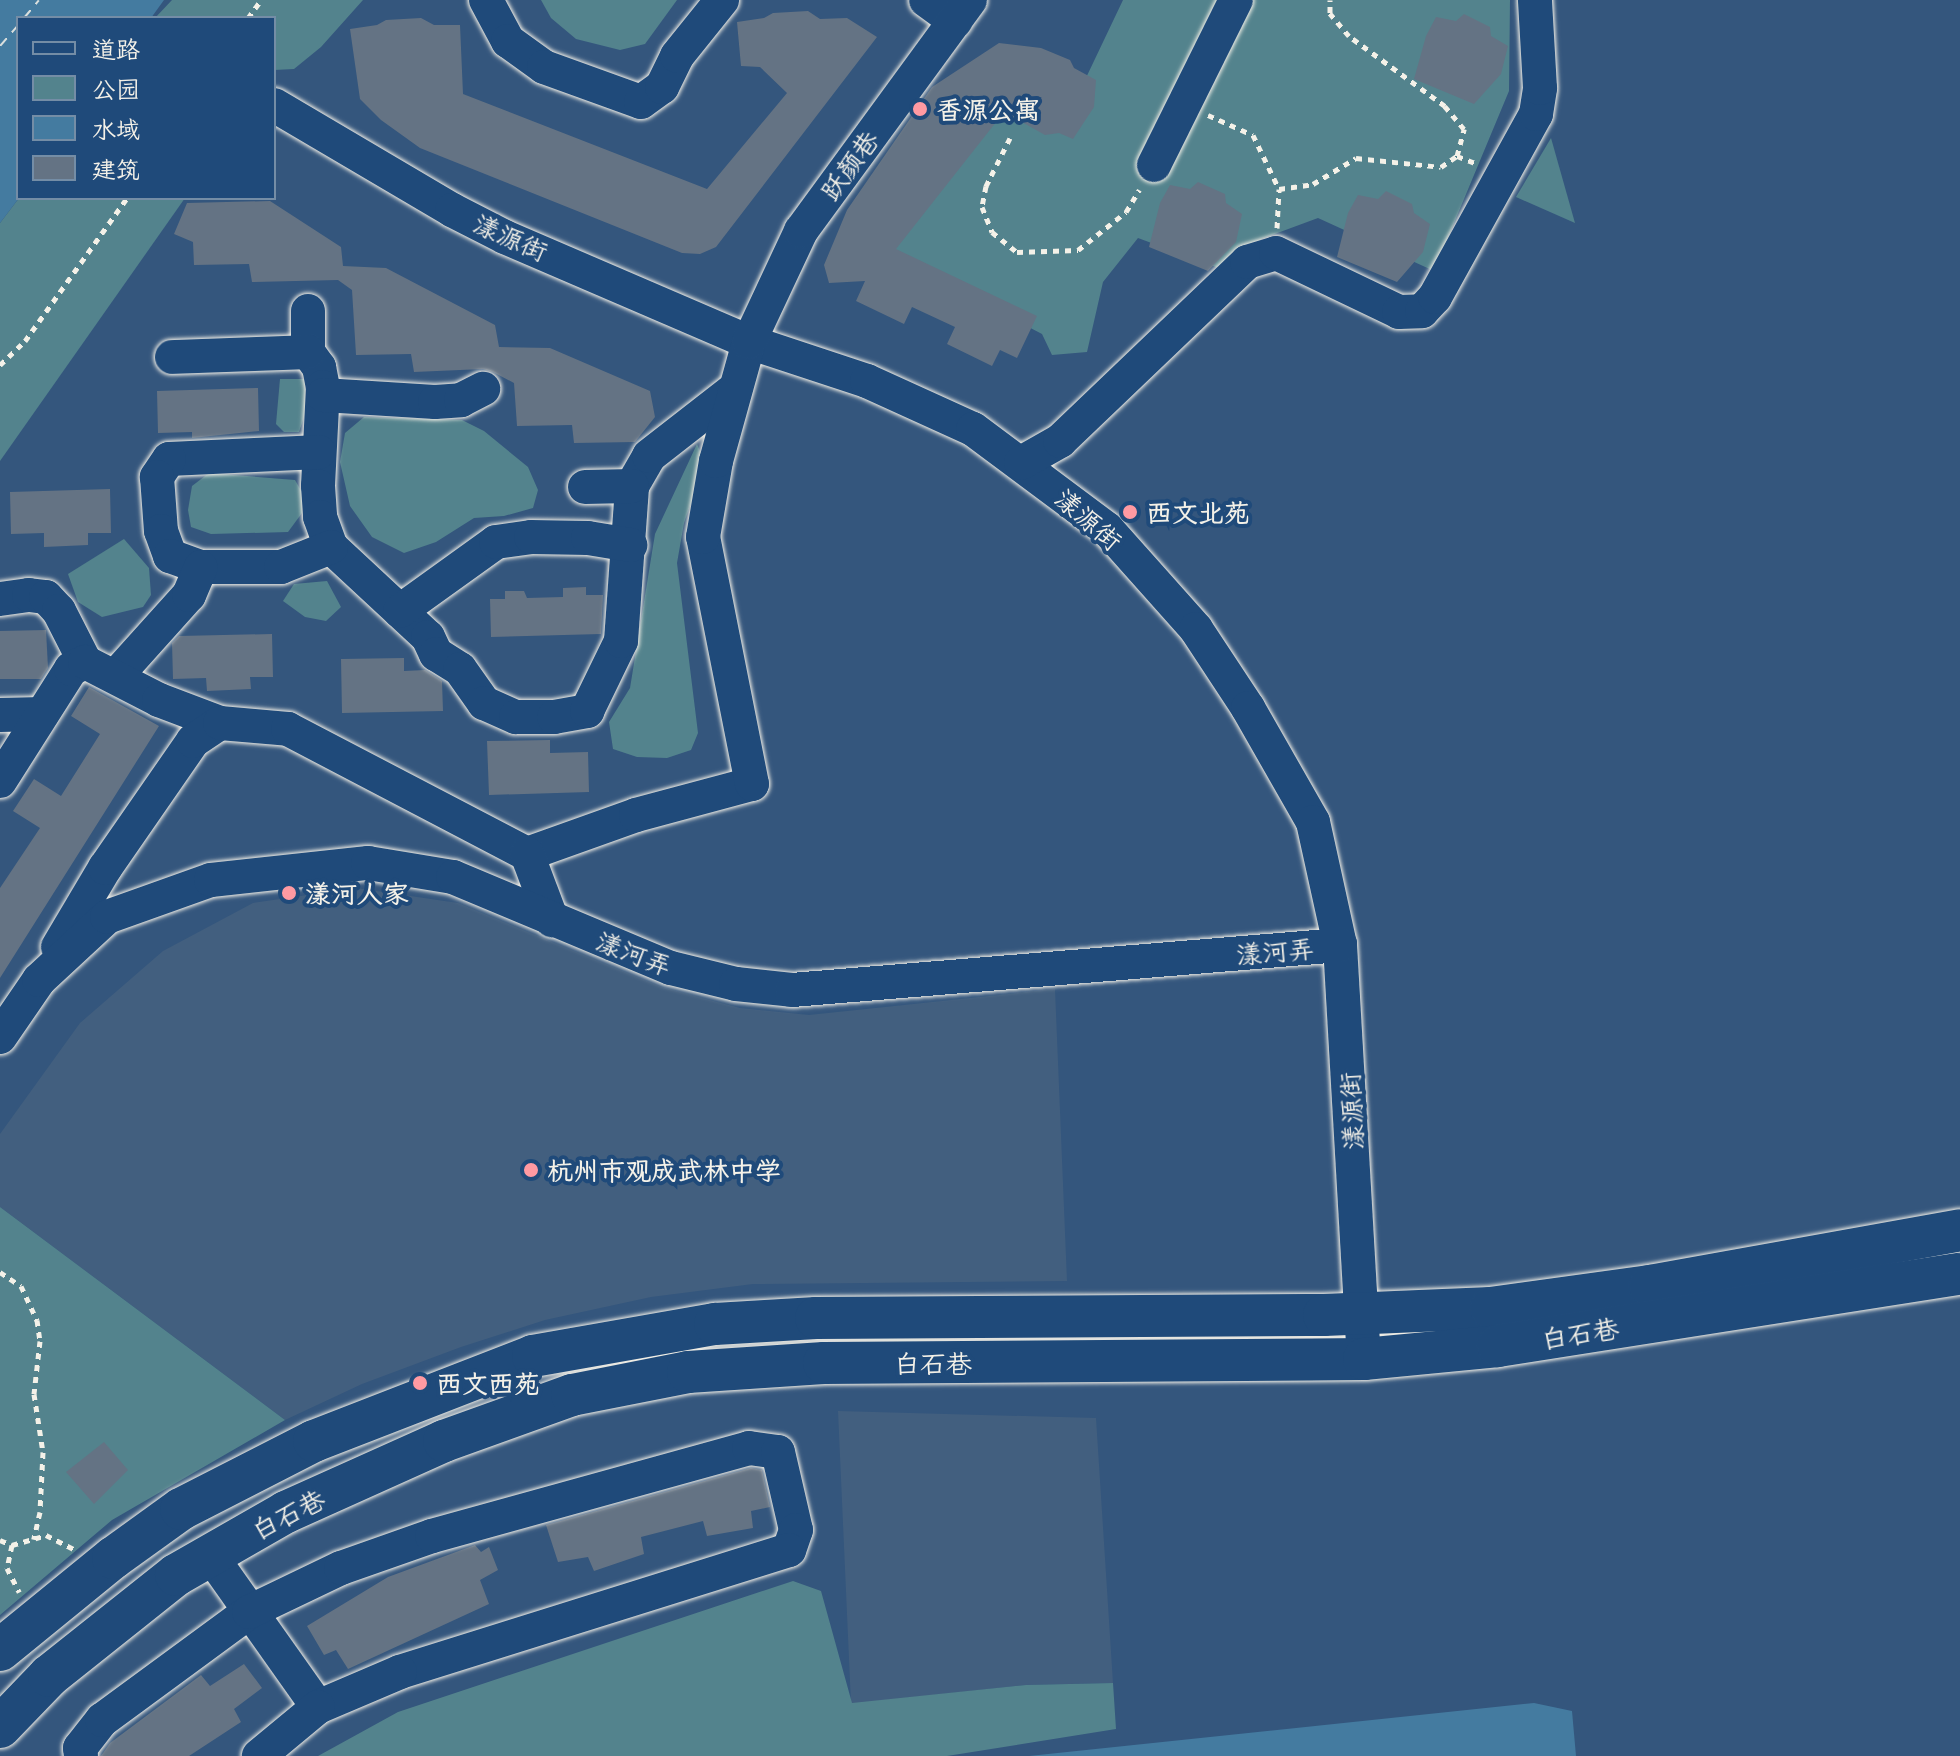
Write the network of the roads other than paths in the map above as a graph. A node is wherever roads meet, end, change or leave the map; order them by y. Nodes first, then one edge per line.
1 (486, 0) edge
2 (722, 0) edge
3 (926, 0) edge
4 (1236, 0) edge
5 (1535, 0) edge
6 (962, 10) edge
7 (276, 106) edge
8 (1154, 165) road end
9 (308, 311) dead end
10 (749, 342) junction
11 (308, 352) junction
12 (172, 357) dead end
13 (736, 388) junction
14 (483, 389) dead end
15 (323, 395) junction
16 (319, 452) junction
17 (1021, 463) junction
18 (632, 486) junction
19 (585, 487) dead end
20 (630, 545) junction
21 (331, 547) junction
22 (201, 567) junction
23 (0, 599) edge
24 (400, 611) junction
25 (85, 662) junction
26 (116, 676) junction
27 (42, 714) junction
28 (0, 715) edge
29 (220, 723) junction
30 (0, 781) edge
31 (527, 854) junction
32 (552, 920) junction
33 (1340, 945) junction
34 (39, 980) junction
35 (0, 1037) edge
36 (1960, 1230) edge
37 (1960, 1274) edge
38 (1362, 1313) junction
39 (1364, 1359) junction
40 (211, 1556) junction
41 (249, 1612) junction
42 (0, 1650) edge
43 (318, 1707) junction
44 (0, 1727) edge
45 (81, 1756) edge
46 (259, 1756) edge

1 - 2 street
3 - 6 street
4 - 8 street
5 - 17 street
6 - 10 street, 跃颜巷
7 - 10 street, 漾源街
9 - 11 street
10 - 13 street, 跃颜巷
10 - 17 street, 漾源街
11 - 12 street
11 - 15 street
13 - 18 street
13 - 31 street, 跃颜巷
14 - 15 street
15 - 16 street
16 - 21 street
16 - 22 street
17 - 33 street, 漾源街
18 - 19 street
18 - 20 street
20 - 24 street
20 - 24 street
21 - 22 street
21 - 24 street
22 - 26 street
23 - 25 street
25 - 26 street
25 - 27 street
26 - 29 street
27 - 28 street
27 - 30 street
29 - 31 street
29 - 34 street
31 - 32 street
32 - 33 street, 漾河弄
32 - 34 street, 漾河弄
33 - 38 street, 漾源街
34 - 35 street, 漾河弄
36 - 38 main road, 白石巷
37 - 39 main road, 白石巷
38 - 39 street, 漾源街
38 - 42 main road, 白石巷
39 - 40 main road, 白石巷
40 - 41 street
40 - 44 main road, 白石巷
41 - 43 street
41 - 43 street
41 - 45 street
43 - 46 street

